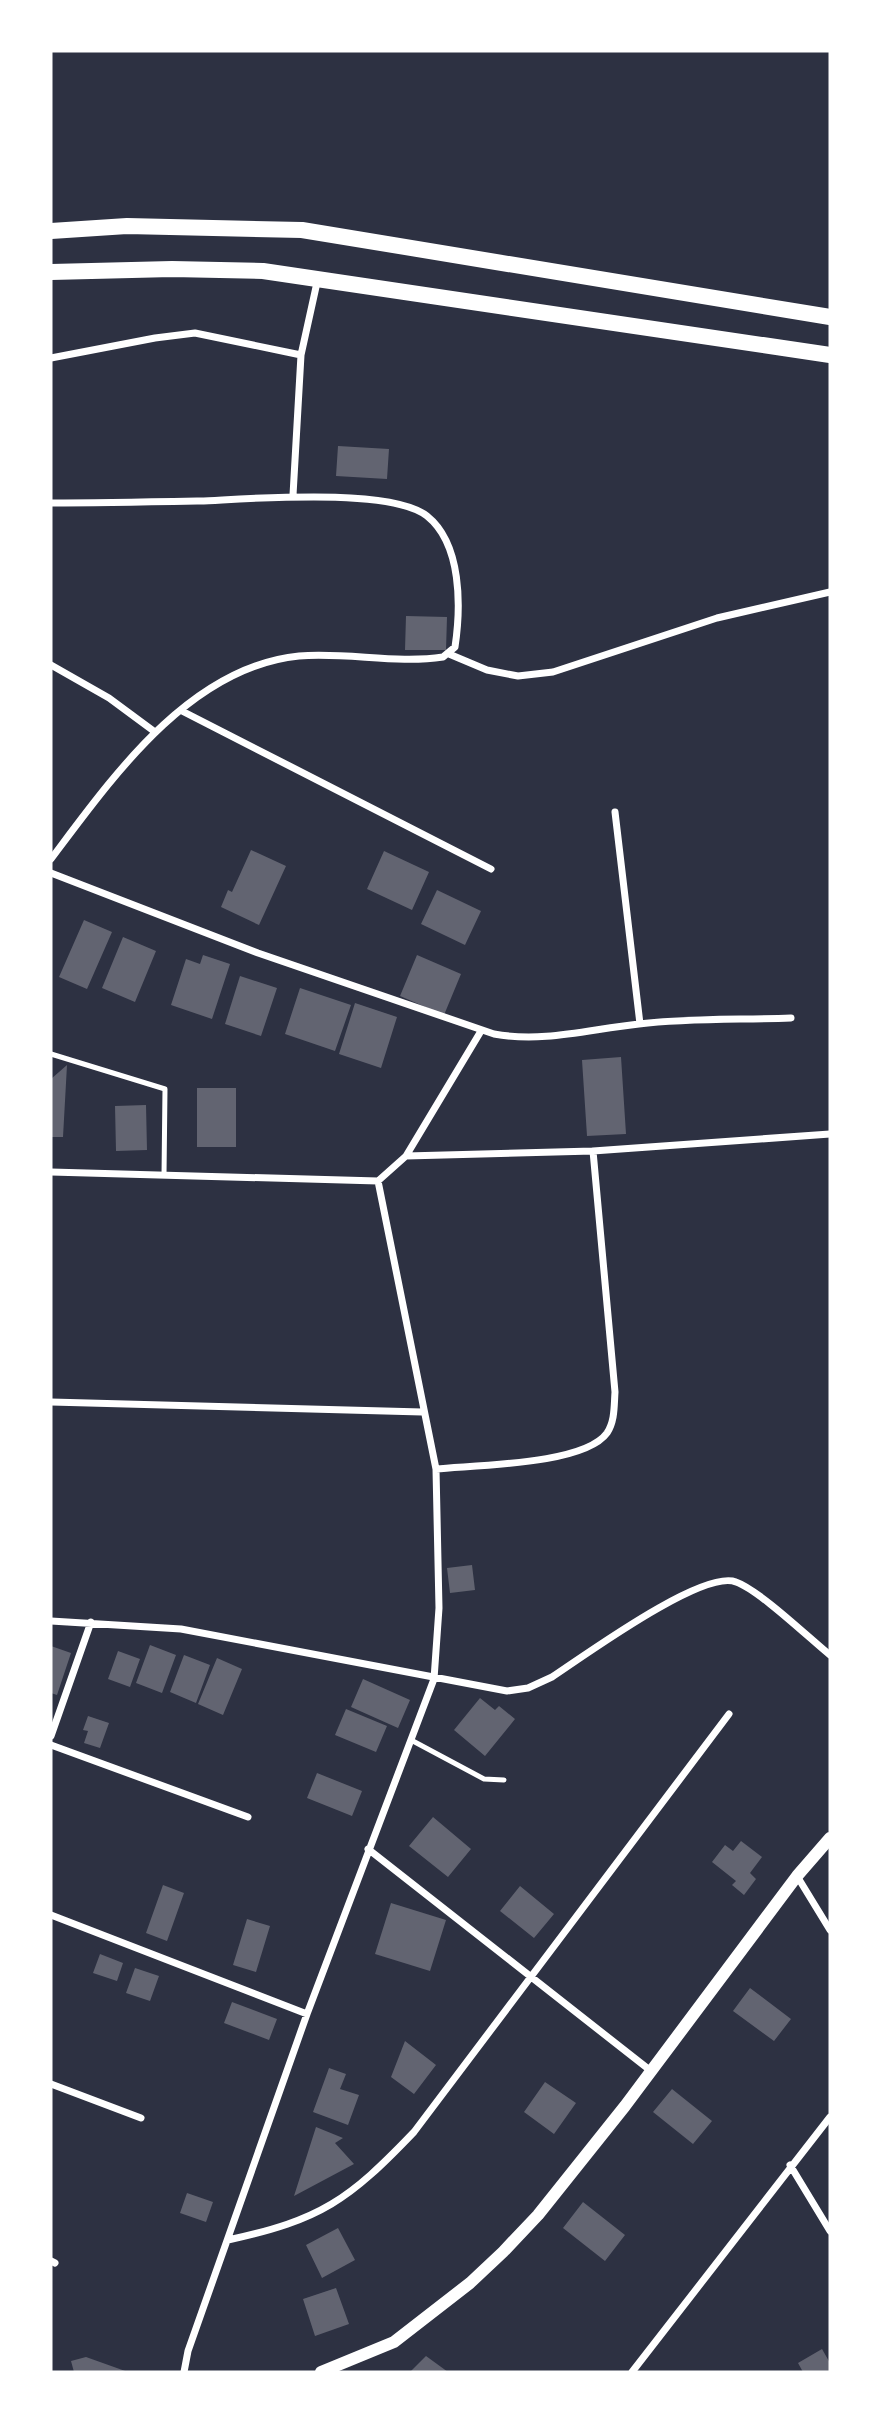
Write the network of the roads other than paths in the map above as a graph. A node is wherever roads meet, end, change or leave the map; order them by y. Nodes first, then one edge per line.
1 (51, 231) edge
2 (51, 272) edge
3 (318, 278) junction
4 (830, 317) edge
5 (301, 355) junction
6 (830, 355) edge
7 (51, 359) edge
8 (293, 495) junction
9 (51, 503) edge
10 (830, 592) edge
11 (449, 654) junction
12 (51, 665) edge
13 (182, 711) junction
14 (155, 732) junction
15 (615, 812) dead end
16 (51, 859) edge
17 (491, 869) dead end
18 (51, 873) edge
19 (791, 1018) dead end
20 (640, 1024) junction
21 (481, 1031) junction
22 (51, 1054) edge
23 (830, 1134) edge
24 (593, 1150) junction
25 (406, 1156) junction
26 (51, 1172) edge
27 (164, 1175) junction
28 (378, 1181) junction
29 (51, 1402) edge
30 (422, 1412) junction
31 (436, 1469) junction
32 (51, 1621) edge
33 (91, 1622) junction
34 (830, 1655) edge
35 (434, 1679) junction
36 (729, 1714) dead end
37 (51, 1736) edge
38 (411, 1740) junction
39 (51, 1745) edge
40 (504, 1780) dead end
41 (248, 1817) dead end
42 (830, 1838) edge
43 (368, 1849) junction
44 (797, 1876) junction
45 (51, 1915) edge
46 (830, 1930) edge
47 (530, 1976) junction
48 (307, 2014) junction
49 (651, 2071) junction
50 (51, 2084) edge
51 (830, 2117) edge
52 (141, 2118) dead end
53 (790, 2165) junction
54 (830, 2231) edge
55 (228, 2240) junction
56 (184, 2372) edge
57 (320, 2372) edge
58 (632, 2372) edge

1 - 4 highway
2 - 3 highway
3 - 5 street
3 - 6 highway
5 - 7 street
5 - 8 street
8 - 9 street
8 - 11 street
10 - 11 street
11 - 13 street
12 - 14 street
13 - 14 street
13 - 17 street
14 - 16 street
15 - 20 street
18 - 21 street
19 - 20 street
20 - 21 street
21 - 25 street
22 - 27 lane
23 - 24 street
24 - 25 street
24 - 31 street
25 - 28 street
26 - 27 street
27 - 28 street
28 - 30 street
29 - 30 street
30 - 31 street
31 - 35 street
32 - 33 street
33 - 35 street
33 - 37 street
34 - 35 street
35 - 38 street
36 - 47 street
38 - 40 lane
38 - 43 street
39 - 41 street
42 - 44 street
43 - 47 street
43 - 48 street
44 - 46 street
44 - 49 street
45 - 48 street
47 - 49 street
47 - 55 street
48 - 55 street
49 - 57 street
50 - 52 street
51 - 53 street
53 - 54 street
53 - 58 street
55 - 56 street

